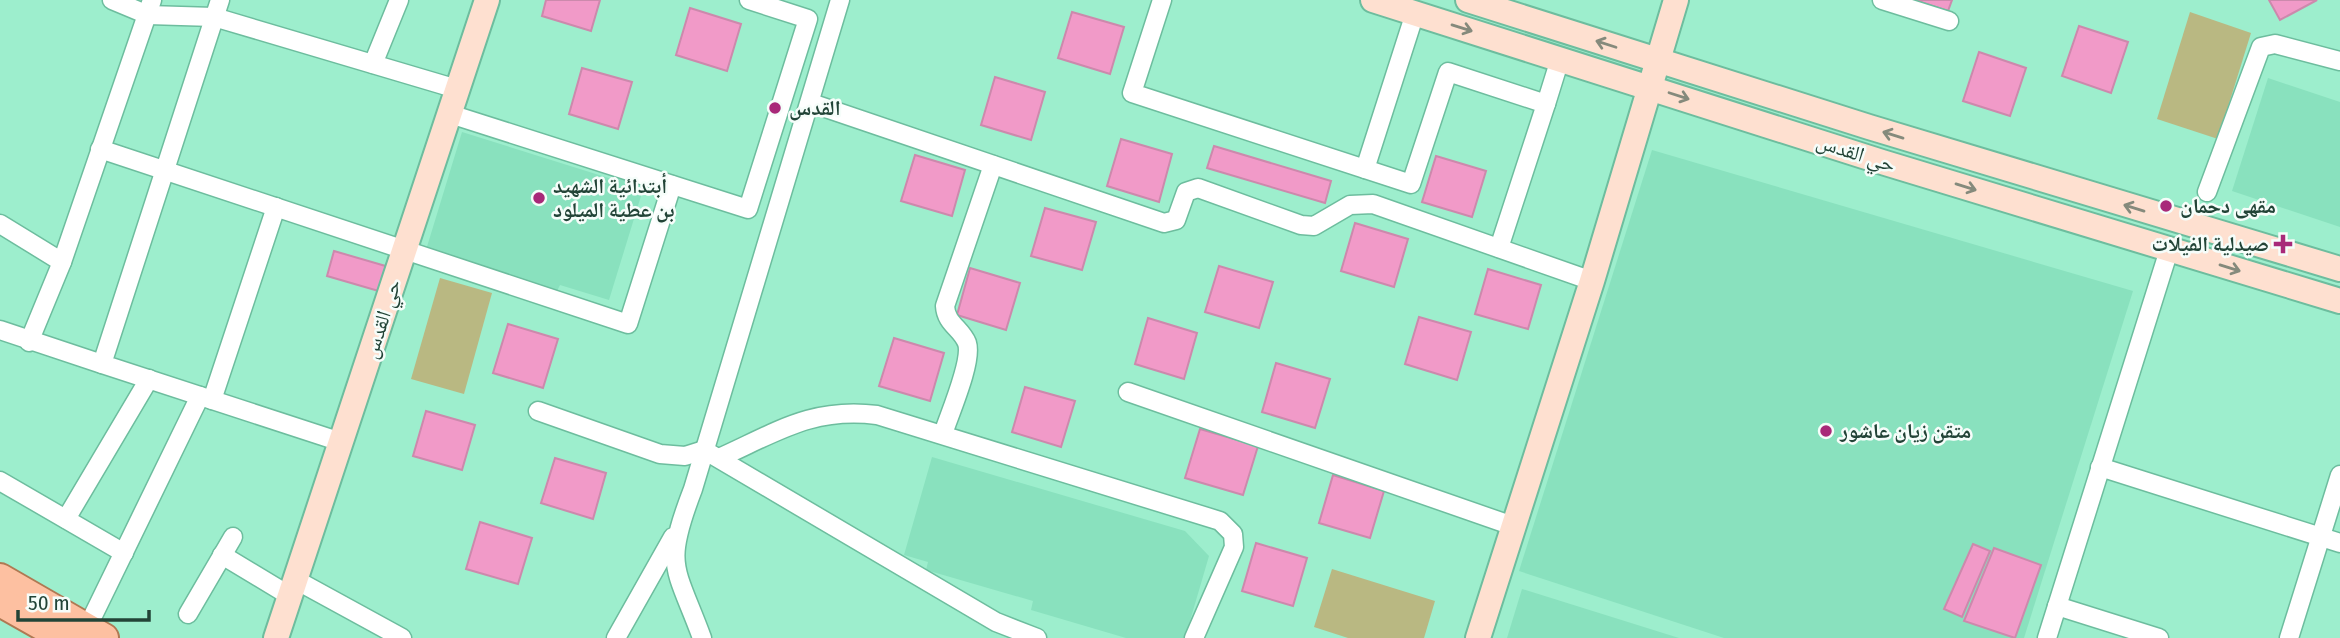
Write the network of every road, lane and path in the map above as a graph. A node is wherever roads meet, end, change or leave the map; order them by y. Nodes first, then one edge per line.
1 (112, 0) edge
2 (399, 0) edge
3 (487, 0) edge
4 (750, 0) edge
5 (841, 0) edge
6 (1162, 0) edge
7 (1373, 0) edge
8 (1468, 0) edge
9 (1676, 0) edge
10 (1882, 0) edge
11 (150, 8) edge
12 (217, 9) edge
13 (1415, 13) junction
14 (808, 19) junction
15 (1949, 21) dead end
16 (830, 28) junction
17 (1560, 59) junction
18 (1658, 61) junction
19 (2340, 61) edge
20 (373, 64) junction
21 (1650, 87) junction
22 (457, 89) junction
23 (811, 103) junction
24 (1546, 104) junction
25 (450, 114) junction
26 (1925, 144) junction
27 (100, 149) junction
28 (993, 165) junction
29 (1365, 169) junction
30 (164, 170) junction
31 (1916, 172) junction
32 (672, 185) junction
33 (2207, 192) dead end
34 (276, 207) junction
35 (0, 225) edge
36 (1499, 248) junction
37 (405, 250) junction
38 (2169, 250) junction
39 (62, 262) junction
40 (2340, 270) edge
41 (1592, 281) junction
42 (2340, 301) edge
43 (2, 335) edge
44 (29, 342) junction
45 (102, 363) junction
46 (149, 379) junction
47 (1128, 392) dead end
48 (206, 398) junction
49 (538, 411) dead end
50 (943, 434) junction
51 (341, 442) junction
52 (712, 454) junction
53 (2100, 467) junction
54 (2340, 475) edge
55 (0, 481) edge
56 (66, 519) junction
57 (1513, 526) junction
58 (677, 531) junction
59 (233, 537) dead end
60 (2321, 537) junction
61 (2340, 543) edge
62 (124, 553) junction
63 (222, 555) junction
64 (0, 578) edge
65 (293, 588) junction
66 (0, 602) edge
67 (2057, 606) junction
68 (187, 614) dead end
69 (992, 630) edge
70 (85, 635) edge
71 (276, 638) edge
72 (402, 638) edge
73 (616, 638) edge
74 (702, 638) edge
75 (1037, 638) edge
76 (1194, 638) edge
77 (1478, 638) edge
78 (2047, 638) edge
79 (2159, 638) edge
80 (2289, 638) edge

1 - 11 street
2 - 20 street
3 - 22 street, حي القدس
4 - 14 street
5 - 16 street
6 - 29 street
7 - 13 street, حي القدس
18 -> 8 street
9 - 18 street
10 - 15 street
11 - 12 street
11 - 27 street
12 - 20 street
12 - 30 street
13 -> 17 street, حي القدس
13 - 29 street
14 - 16 street
14 - 32 street
16 - 23 street
17 - 21 street, حي القدس
17 - 24 street
18 - 21 street
26 -> 18 street
19 - 33 street
20 - 22 street
21 -> 31 street, حي القدس
21 - 41 street
22 - 25 street, حي القدس
23 - 28 street
23 - 52 street
24 - 29 street
24 - 36 street
25 - 32 street
25 - 37 street, حي القدس
26 - 31 street
40 -> 26 street
27 - 30 street
27 - 39 street
28 - 36 street
28 - 50 street
30 - 34 street
30 - 45 street
31 -> 38 street, حي القدس
32 - 37 street
34 - 37 street
34 - 48 street
35 - 39 street
36 - 41 street
37 - 51 street, حي القدس
38 -> 42 street, حي القدس
38 - 53 street
39 - 44 street
41 - 57 street
43 - 44 street
44 - 45 street
45 - 46 street
46 - 48 street
46 - 56 street
47 - 57 street
48 - 51 street
48 - 62 street
49 - 52 street
50 - 52 street
50 - 76 street
51 - 65 street, حي القدس
52 - 58 street
52 - 69 street
53 - 60 street
53 - 67 street
54 - 60 street
55 - 56 street
56 - 62 street
57 - 77 street
58 - 73 street
58 - 74 street
59 - 63 street
60 - 61 street
60 - 80 street
62 - 70 street
63 - 65 street
63 - 68 street
64 - 70 main road
65 - 71 street, حي القدس
65 - 72 street
66 - 70 main road
67 - 78 street
67 - 79 street
69 - 75 street

